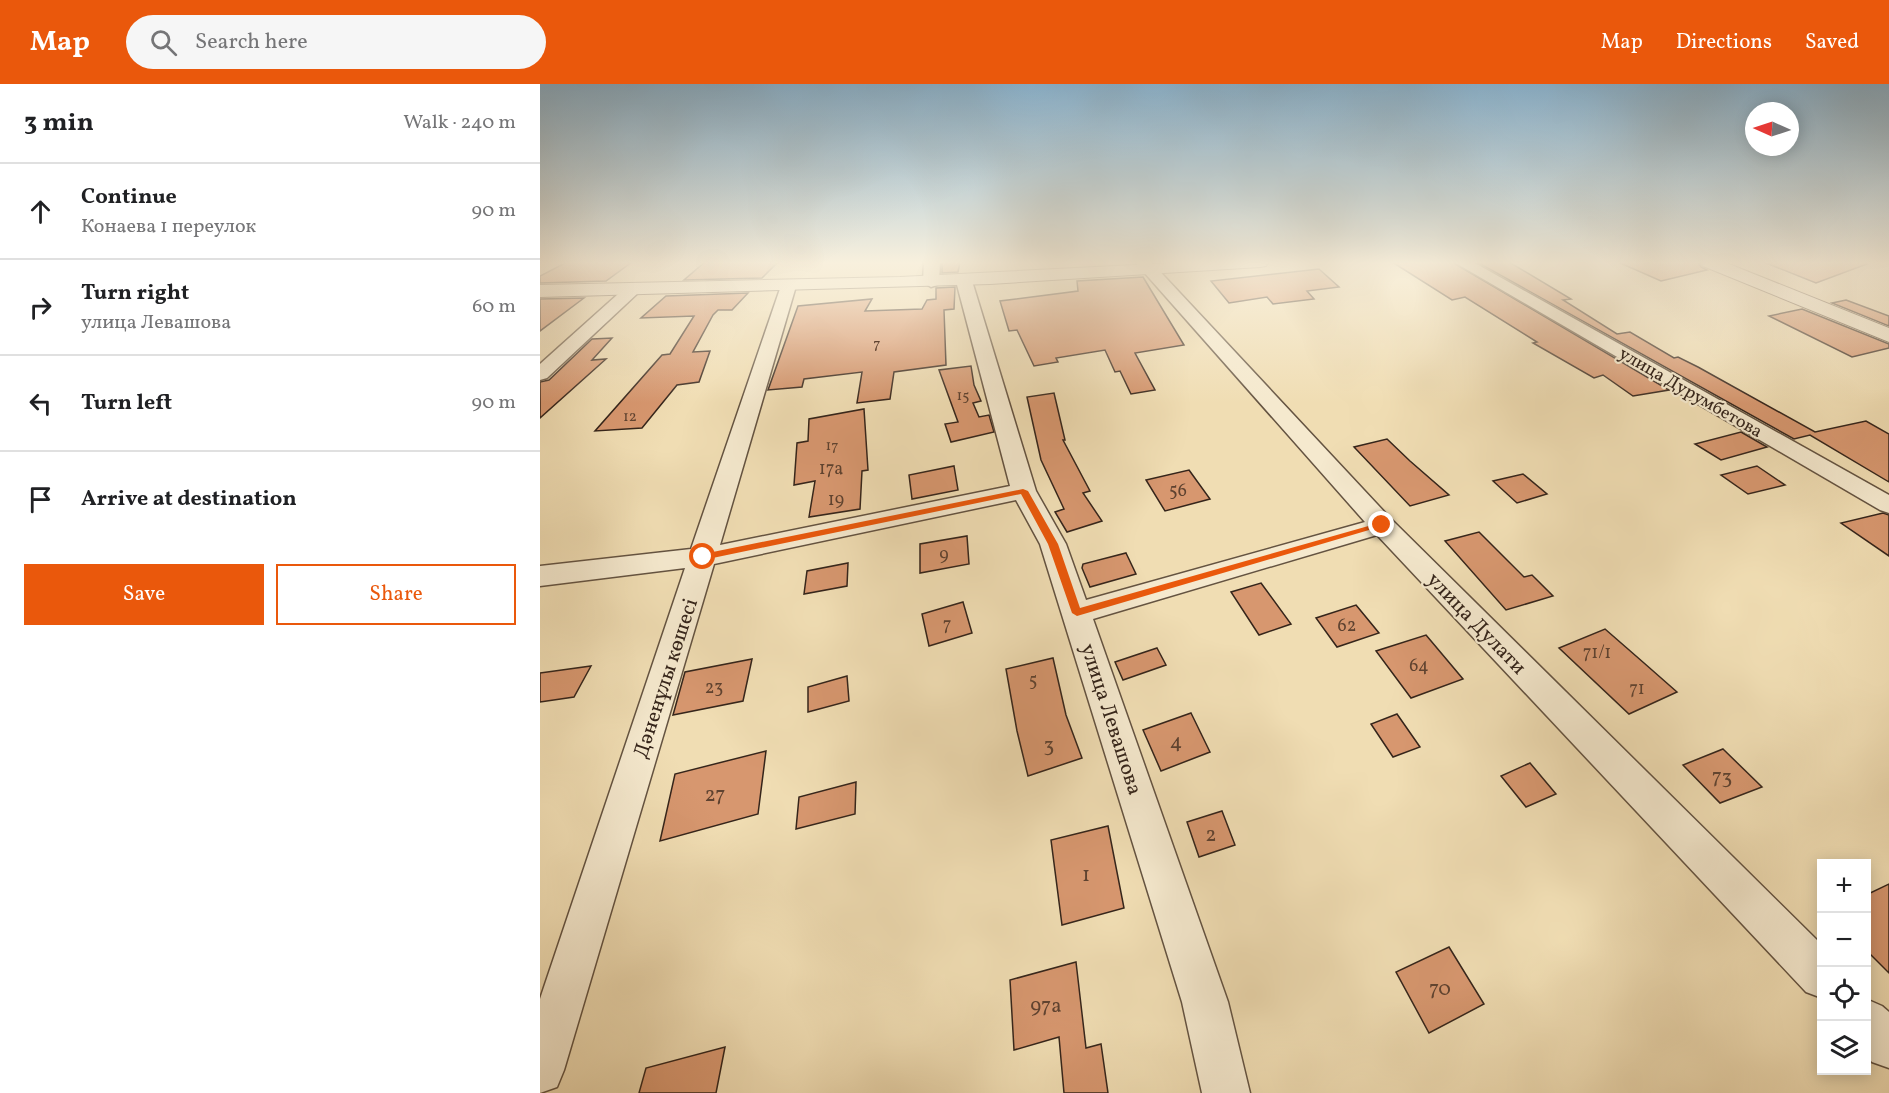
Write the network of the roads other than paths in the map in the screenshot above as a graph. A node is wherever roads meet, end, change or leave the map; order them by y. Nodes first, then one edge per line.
1 (611, 309) edge
2 (781, 309) edge
3 (972, 309) edge
4 (1186, 309) edge
5 (1545, 309) edge
6 (1824, 309) edge
7 (1889, 336) edge
8 (540, 374) edge
9 (1023, 491) junction
10 (1889, 505) edge
11 (1382, 525) junction
12 (703, 557) junction
13 (540, 576) edge
14 (1077, 613) junction
15 (1817, 972) edge
16 (1871, 1027) edge
17 (1889, 1045) edge
18 (540, 1070) edge
19 (1226, 1093) edge

1 - 8 street
2 - 12 street, Дәненұлы көшесі
3 - 9 street, улица Левашова
4 - 11 street, улица Дулати
5 - 10 street, улица Дурумбетова
6 - 7 street
9 - 12 street
9 - 14 street, улица Левашова
11 - 14 street
11 - 15 street, улица Дулати
12 - 13 street
12 - 18 street, Дәненұлы көшесі
14 - 19 street, улица Левашова
16 - 17 street

